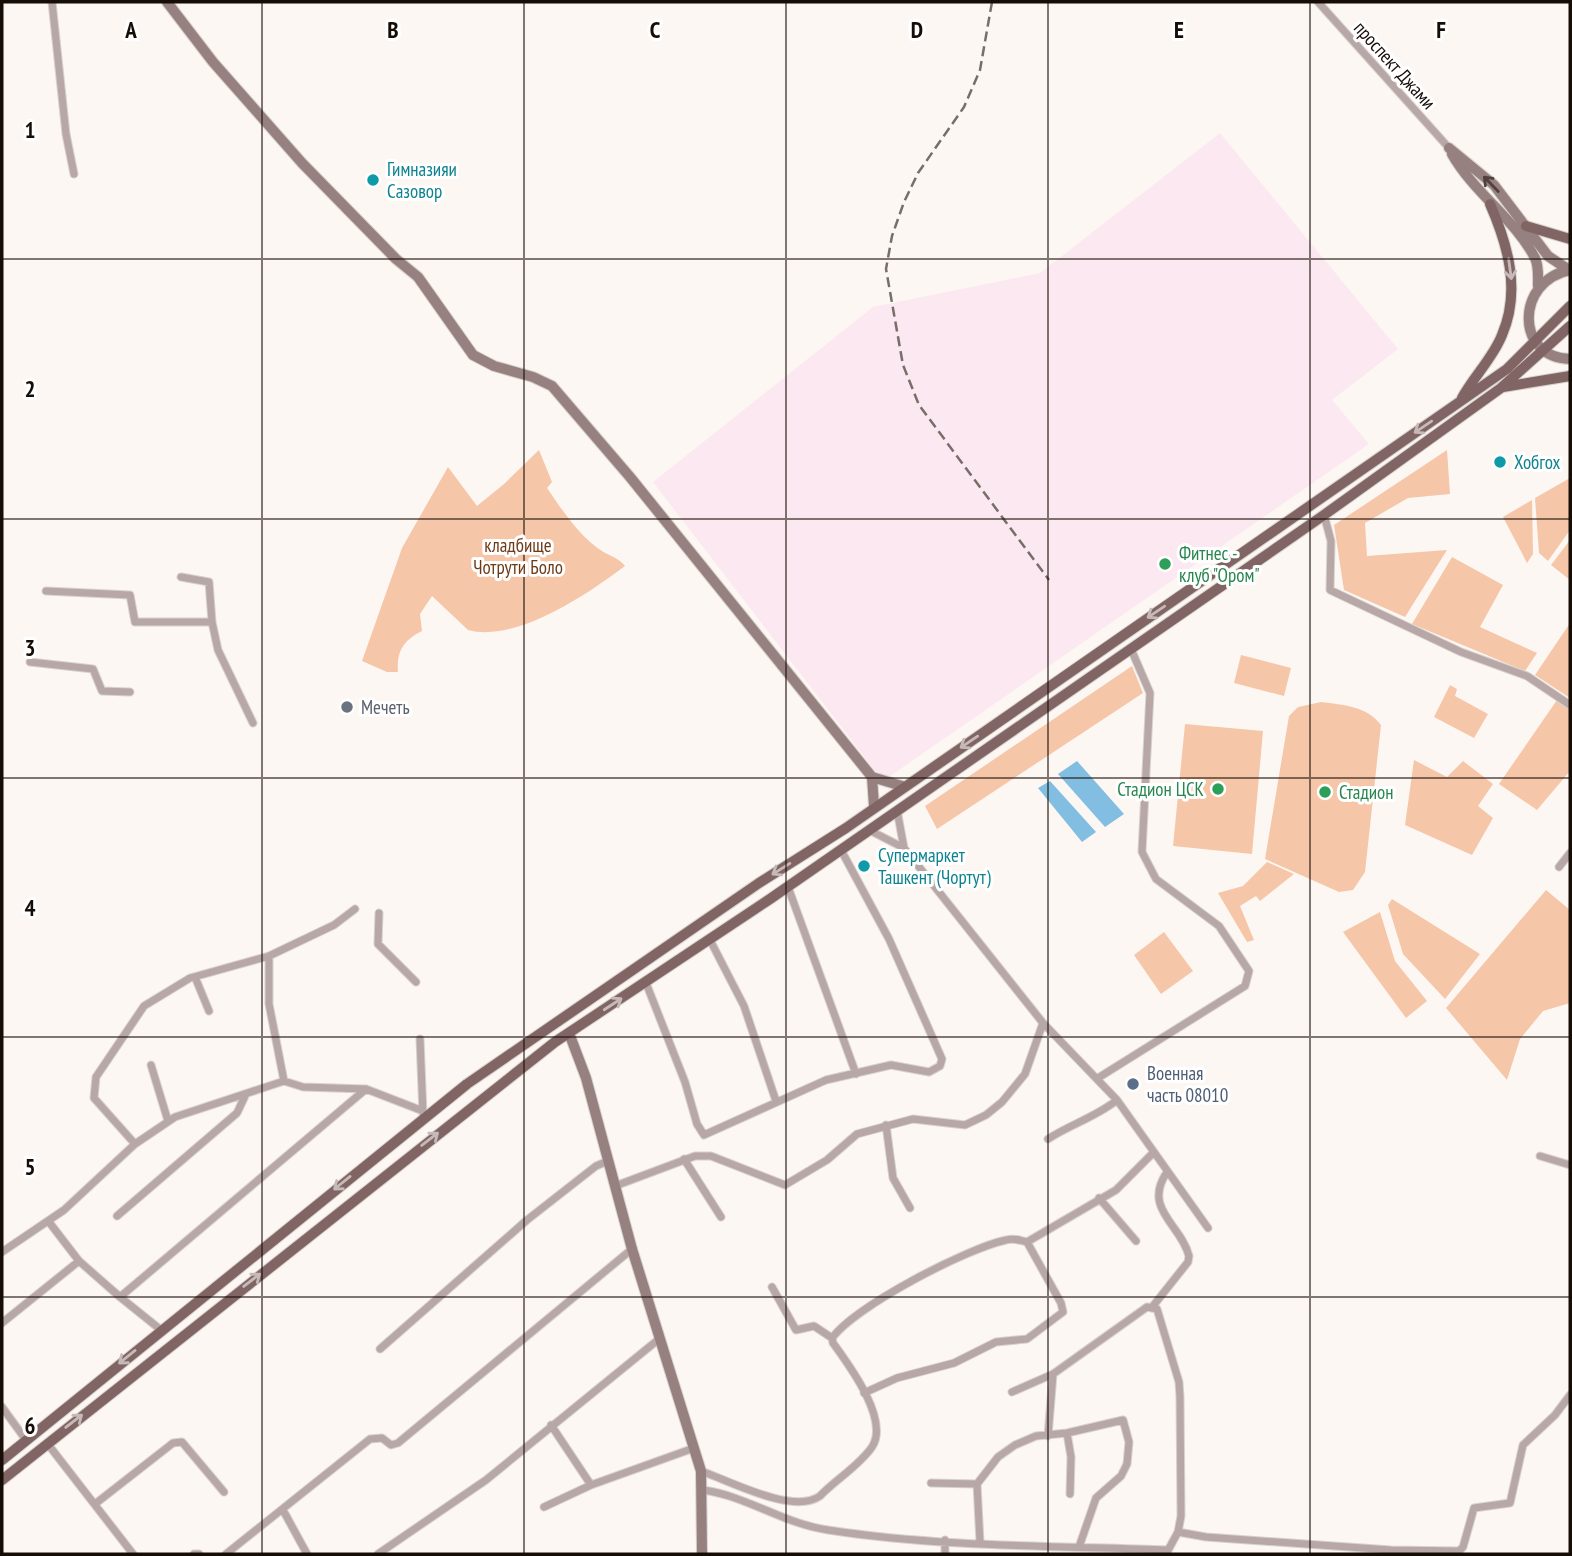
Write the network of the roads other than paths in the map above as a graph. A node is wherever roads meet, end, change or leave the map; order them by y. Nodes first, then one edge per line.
1 (52, 2) edge
2 (167, 2) edge
3 (1318, 2) edge
4 (1449, 148) junction
5 (74, 174) dead end
6 (1490, 204) junction
7 (1526, 226) junction
8 (1570, 239) edge
9 (1570, 270) edge
10 (1538, 286) junction
11 (1570, 306) edge
12 (1570, 326) edge
13 (1537, 342) junction
14 (1546, 351) junction
15 (1570, 359) edge
16 (1570, 376) edge
17 (1501, 388) junction
18 (1455, 410) junction
19 (1324, 515) junction
20 (181, 577) dead end
21 (46, 591) dead end
22 (212, 622) junction
23 (1132, 649) junction
24 (30, 662) dead end
25 (130, 692) dead end
26 (1570, 705) edge
27 (1006, 718) junction
28 (253, 723) dead end
29 (1013, 728) junction
30 (872, 777) junction
31 (902, 786) junction
32 (874, 806) junction
33 (897, 810) junction
34 (869, 830) junction
35 (904, 848) junction
36 (841, 850) junction
37 (1570, 853) edge
38 (1559, 867) dead end
39 (759, 883) junction
40 (788, 887) junction
41 (770, 899) junction
42 (355, 909) dead end
43 (379, 913) dead end
44 (710, 940) junction
45 (269, 956) junction
46 (195, 976) junction
47 (416, 982) dead end
48 (646, 983) junction
49 (209, 1012) dead end
50 (1043, 1023) junction
51 (569, 1033) junction
52 (420, 1039) dead end
53 (150, 1065) dead end
54 (495, 1065) junction
55 (856, 1074) junction
56 (1098, 1078) junction
57 (505, 1079) junction
58 (284, 1081) junction
59 (366, 1089) junction
60 (245, 1096) junction
61 (1117, 1100) junction
62 (776, 1101) junction
63 (423, 1115) junction
64 (168, 1121) junction
65 (886, 1125) junction
66 (1048, 1139) dead end
67 (135, 1144) junction
68 (1153, 1153) junction
69 (1540, 1156) dead end
70 (684, 1159) junction
71 (608, 1161) junction
72 (1570, 1165) edge
73 (1167, 1172) junction
74 (615, 1186) junction
75 (1099, 1198) junction
76 (910, 1208) dead end
77 (117, 1216) dead end
78 (721, 1217) dead end
79 (49, 1222) junction
80 (1208, 1228) dead end
81 (1136, 1241) dead end
82 (1027, 1242) junction
83 (632, 1249) junction
84 (2, 1252) edge
85 (79, 1262) junction
86 (772, 1287) dead end
87 (120, 1297) junction
88 (1153, 1306) junction
89 (2, 1323) edge
90 (161, 1330) junction
91 (832, 1338) junction
92 (659, 1339) junction
93 (380, 1349) dead end
94 (1053, 1374) junction
95 (1012, 1392) dead end
96 (864, 1393) junction
97 (1570, 1395) edge
98 (2, 1407) edge
99 (551, 1425) junction
100 (1067, 1433) junction
101 (1048, 1436) junction
102 (26, 1440) junction
103 (47, 1443) junction
104 (694, 1448) junction
105 (2, 1460) edge
106 (701, 1471) junction
107 (2, 1480) edge
108 (931, 1483) dead end
109 (977, 1484) junction
110 (591, 1485) junction
111 (703, 1490) junction
112 (224, 1492) dead end
113 (1070, 1494) dead end
114 (95, 1504) junction
115 (544, 1507) dead end
116 (283, 1510) junction
117 (1178, 1532) junction
118 (945, 1540) junction
119 (980, 1542) junction
120 (1016, 1544) junction
121 (1079, 1547) junction
122 (1166, 1552) edge
123 (133, 1554) edge
124 (226, 1554) edge
125 (307, 1554) edge
126 (378, 1554) edge
127 (702, 1554) edge
128 (945, 1554) edge
129 (1013, 1554) edge

1 - 5 street
2 - 30 street
3 - 4 street, проспект Джами
4 - 6 street
7 -> 4 street
6 - 10 street
6 -> 18 main road
7 - 8 main road
7 - 9 street
9 - 10 street
10 - 13 street
11 - 13 main road
12 - 14 main road
13 - 14 street
13 - 18 main road
14 - 15 street
14 - 17 main road
16 - 17 main road
17 - 18 main road
18 - 19 main road
18 -> 27 main road
19 - 23 main road
19 - 26 street
20 - 22 street
21 - 22 street
22 - 28 street
23 - 29 main road
23 - 56 street
24 - 25 street
27 - 29 main road
27 -> 31 main road
29 - 33 main road
30 - 31 street
30 - 32 street
31 - 32 main road
32 -> 39 main road
33 - 34 main road
33 - 35 street
34 - 35 street
34 - 36 main road
35 - 50 street
36 - 40 main road
36 - 55 street
37 - 38 street
39 - 41 main road
39 - 54 main road
40 - 41 main road
40 - 55 street
41 - 44 main road
42 - 45 street
43 - 47 street
44 - 48 main road
44 - 62 street
45 - 46 street
45 - 58 street
46 - 49 street
46 - 67 street
51 -> 48 main road
48 - 62 street
50 - 56 street
50 - 65 street
51 - 57 main road
51 - 71 street
52 - 63 street
53 - 64 street
54 - 57 main road
54 - 63 main road
55 - 62 street
56 - 61 street
103 -> 57 main road
58 - 59 street
58 - 60 street
59 - 63 street
59 - 87 street
60 - 64 street
60 - 77 street
61 - 66 street
61 - 68 street
63 -> 90 main road
64 - 67 street
65 - 70 street
65 - 76 street
67 - 79 street
68 - 73 street
68 - 75 street
69 - 72 street
70 - 74 street
70 - 78 street
71 - 74 street
71 - 93 street
73 - 80 street
73 - 88 street
74 - 83 street
75 - 81 street
75 - 82 street
79 - 84 street
79 - 85 street
82 - 91 street
82 - 96 street
83 - 92 street
83 - 116 street
85 - 87 street
85 - 89 street
86 - 91 street
87 - 90 street
88 - 94 street
88 - 117 street
90 -> 102 main road
91 - 96 street
92 - 99 street
92 - 104 street
94 - 95 street
94 - 101 street
96 - 106 street
97 - 117 street
98 - 102 street
99 - 110 street
99 - 126 street
100 - 101 street
100 - 113 street
100 - 121 street
101 - 109 street
102 - 105 main road
103 - 107 main road
103 - 114 street
104 - 106 street
104 - 110 street
106 - 111 street
108 - 109 street
109 - 119 street
110 - 115 street
111 - 118 street
111 - 127 street
112 - 114 street
114 - 123 street
116 - 124 street
116 - 125 street
117 - 122 street
118 - 119 street
118 - 128 street
119 - 120 street
120 - 121 street
120 - 129 street
121 - 122 street

